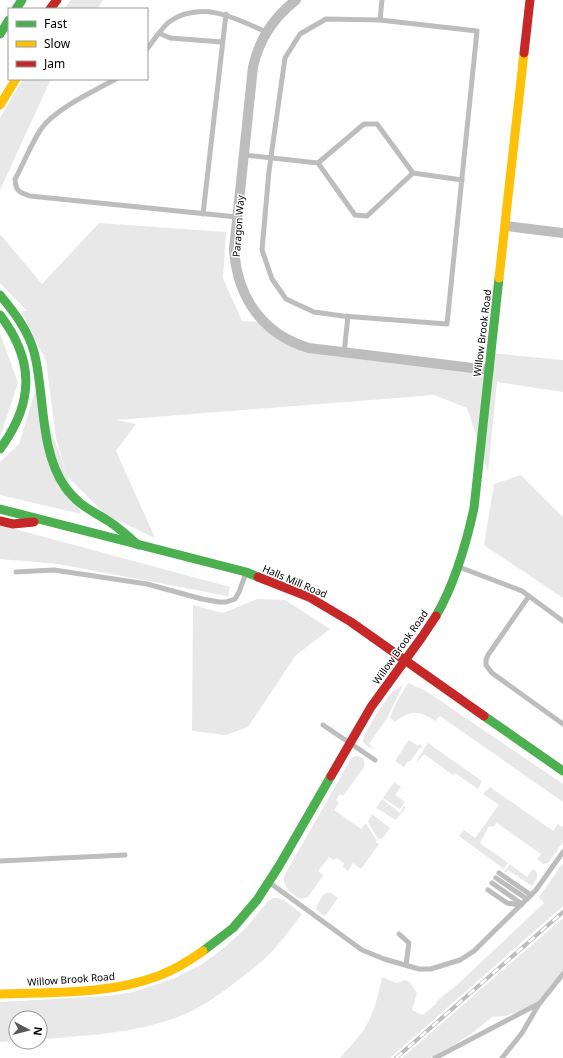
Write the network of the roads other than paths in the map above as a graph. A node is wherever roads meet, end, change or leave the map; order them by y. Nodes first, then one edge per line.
1 (57, 0) edge
2 (296, 0) edge
3 (382, 0) edge
4 (527, 0) edge
5 (51, 8) edge
6 (226, 14) junction
7 (380, 20) junction
8 (8, 22) edge
9 (266, 32) junction
10 (159, 33) junction
11 (0, 34) edge
12 (222, 42) junction
13 (148, 48) edge
14 (15, 80) edge
15 (114, 80) edge
16 (0, 105) edge
17 (244, 156) junction
18 (271, 158) junction
19 (318, 163) junction
20 (413, 173) junction
21 (462, 180) junction
22 (203, 214) junction
23 (237, 217) junction
24 (506, 226) junction
25 (563, 233) edge
26 (0, 295) edge
27 (0, 315) edge
28 (348, 316) junction
29 (344, 353) junction
30 (489, 370) junction
31 (0, 449) edge
32 (0, 509) edge
33 (0, 521) edge
34 (46, 521) junction
35 (138, 545) junction
36 (458, 567) junction
37 (16, 572) dead end
38 (246, 572) junction
39 (529, 596) junction
40 (563, 621) edge
41 (404, 660) junction
42 (563, 724) edge
43 (323, 726) dead end
44 (350, 743) junction
45 (375, 760) dead end
46 (563, 771) edge
47 (563, 852) edge
48 (126, 855) dead end
49 (0, 861) edge
50 (268, 882) junction
51 (492, 883) dead end
52 (488, 890) dead end
53 (531, 895) junction
54 (527, 899) junction
55 (522, 904) junction
56 (399, 934) dead end
57 (406, 965) junction
58 (563, 974) edge
59 (561, 981) edge
60 (0, 994) edge
61 (540, 1003) junction
62 (435, 1058) edge
63 (502, 1058) edge

1 - 5 main road
2 - 9 street, Paragon Way
3 - 7 lane
4 - 24 main road, Willow Brook Road
6 - 9 lane
6 - 10 lane
6 - 12 lane
7 - 18 lane
7 - 21 lane
8 - 11 main road
9 - 17 street, Paragon Way
10 - 12 lane
10 - 13 lane
12 - 22 lane
14 - 16 main road
15 - 22 lane
17 - 18 lane
17 - 23 street, Paragon Way
18 - 19 lane
18 - 28 lane
19 - 20 lane
19 - 20 lane
20 - 21 lane
21 - 28 lane
22 - 23 lane
23 - 29 street, Paragon Way
24 - 25 street
24 - 30 main road, Willow Brook Road
26 - 35 main road
27 - 31 main road
28 - 29 lane
29 - 30 street, Paragon Way
30 - 36 main road, Willow Brook Road
32 - 34 main road, Halls Mill Road
33 - 34 main road
34 - 35 main road, Halls Mill Road
35 - 38 main road, Halls Mill Road
36 - 39 lane
36 - 41 main road, Willow Brook Road
37 - 38 lane
38 - 41 main road, Halls Mill Road
39 - 40 lane
39 - 42 lane
41 - 44 main road, Willow Brook Road
41 - 46 main road, Halls Mill Road
43 - 44 lane
44 - 45 lane
44 - 50 main road, Willow Brook Road
47 - 53 lane
48 - 49 lane
50 - 57 lane
50 - 60 main road, Willow Brook Road
51 - 55 lane
52 - 55 lane
53 - 54 lane
53 - 54 lane
54 - 55 lane
55 - 57 lane
56 - 57 lane
58 - 59 lane
59 - 61 lane
61 - 62 lane
61 - 63 lane

